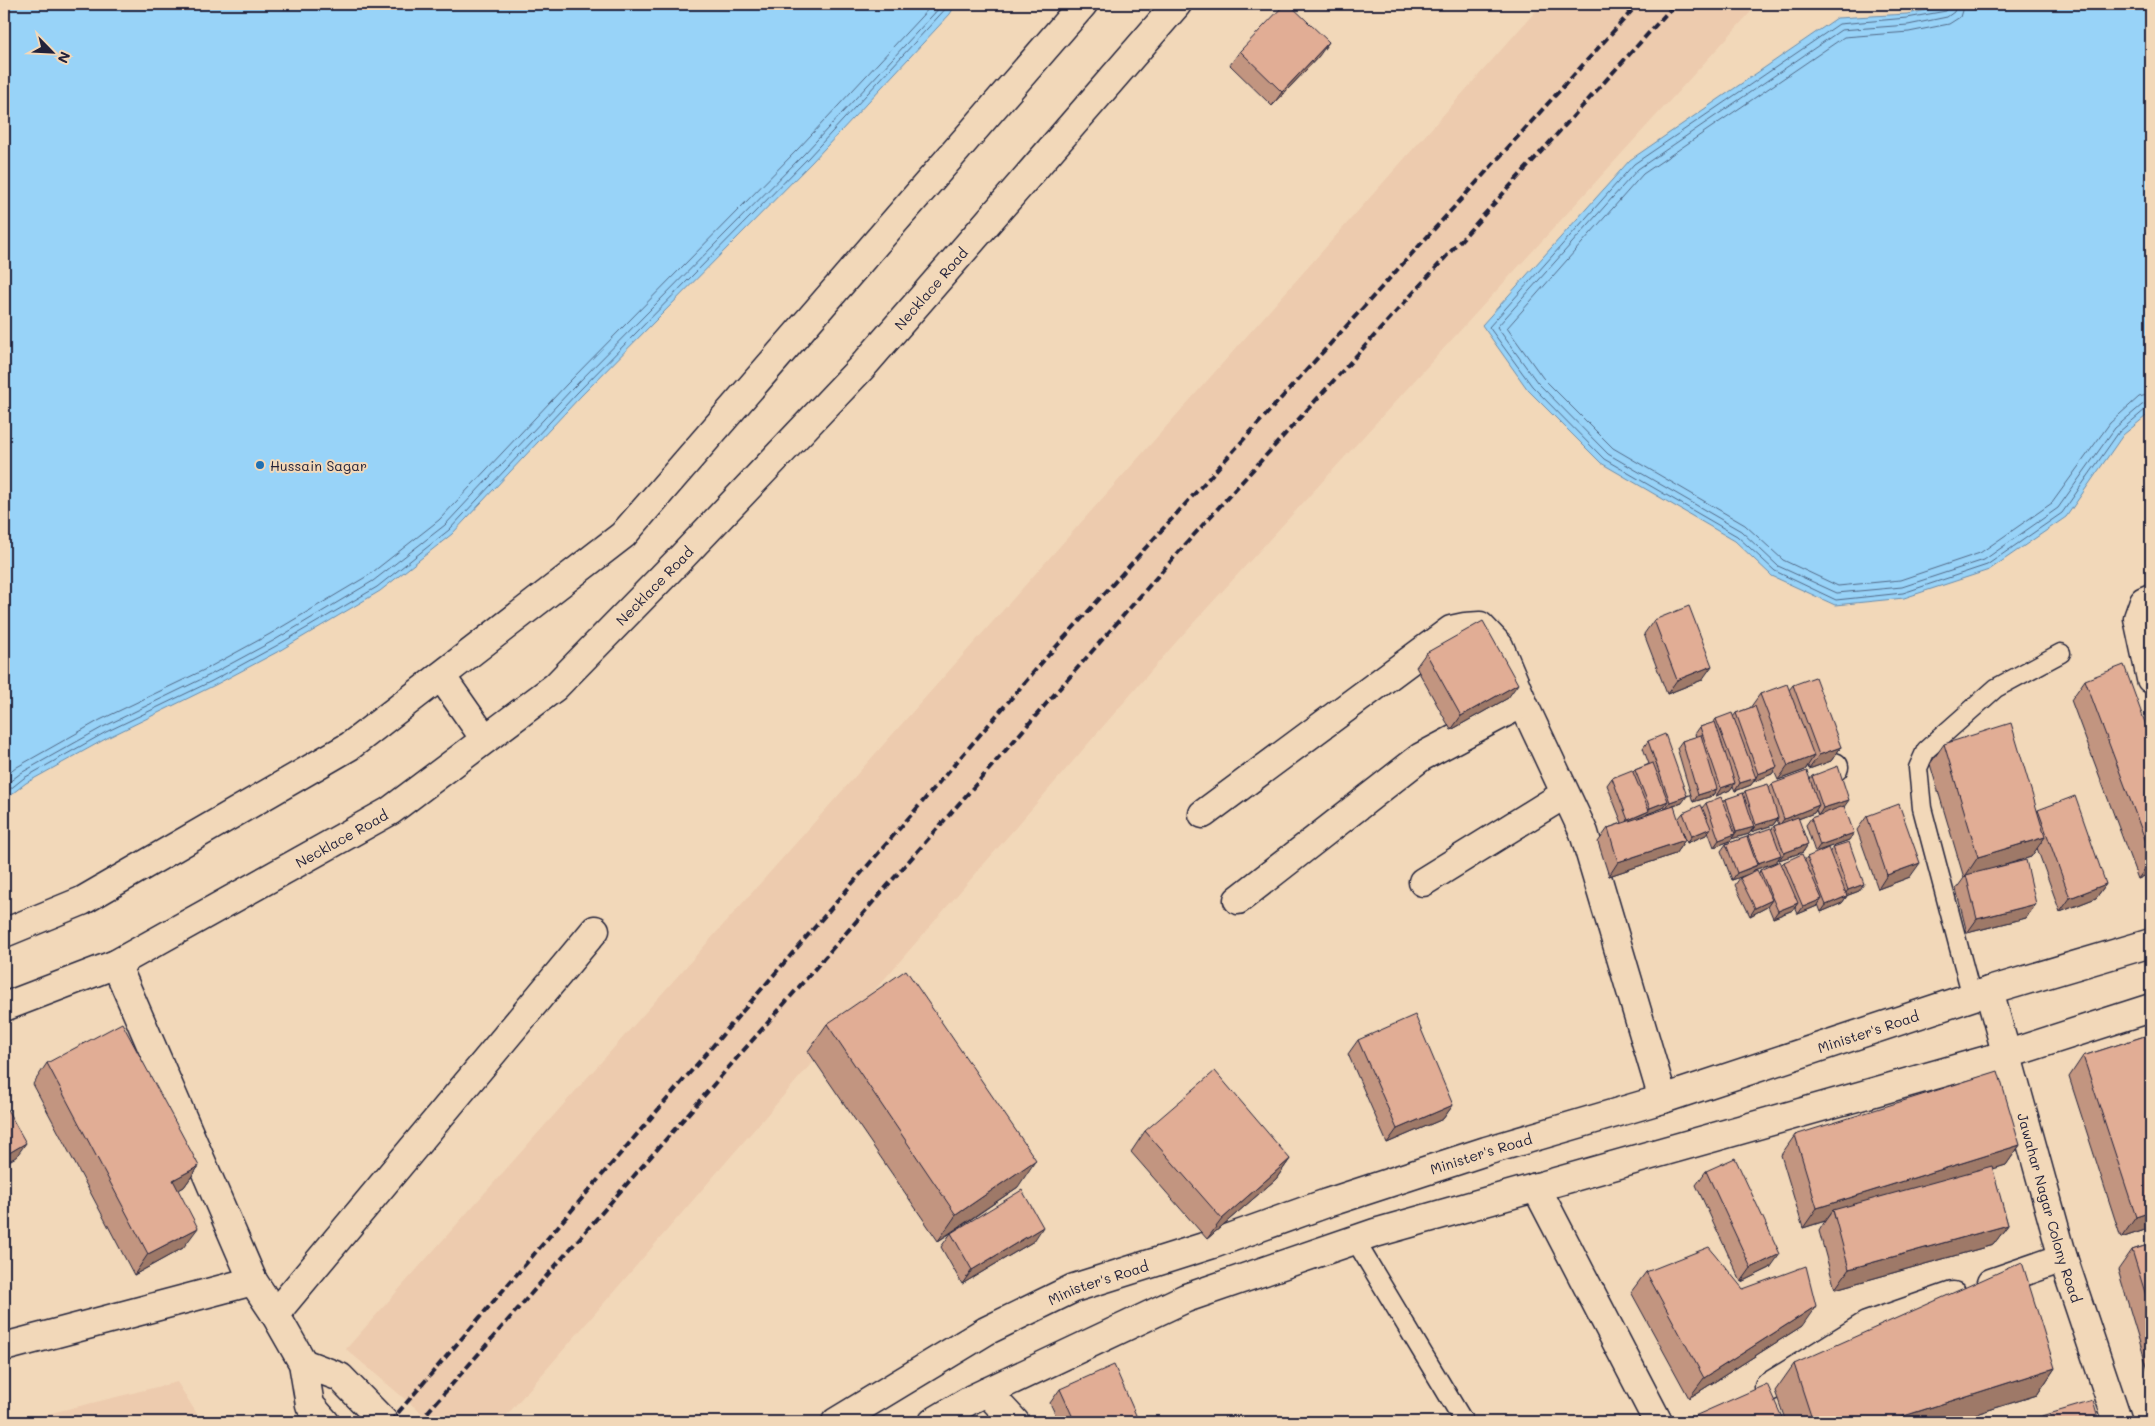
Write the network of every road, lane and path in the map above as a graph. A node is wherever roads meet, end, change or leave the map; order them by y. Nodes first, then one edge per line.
1 (1083, 4) edge
2 (1177, 4) edge
3 (2151, 598) edge
4 (2061, 653) dead end
5 (441, 676) junction
6 (2151, 679) edge
7 (1523, 703) junction
8 (486, 739) junction
9 (1834, 768) edge
10 (1565, 794) junction
11 (1203, 814) dead end
12 (1602, 836) junction
13 (1423, 882) dead end
14 (1238, 900) dead end
15 (595, 930) dead end
16 (4, 933) edge
17 (2151, 943) edge
18 (116, 964) junction
19 (1980, 994) junction
20 (4, 1007) edge
21 (2151, 1008) edge
22 (2005, 1055) junction
23 (1663, 1099) junction
24 (1536, 1187) junction
25 (1355, 1240) junction
26 (2063, 1258) junction
27 (253, 1280) junction
28 (275, 1314) junction
29 (4, 1347) edge
30 (303, 1363) junction
31 (1769, 1387) edge
32 (987, 1392) junction
33 (2083, 1407) edge
34 (2114, 1411) edge
35 (325, 1422) edge
36 (384, 1422) edge
37 (836, 1422) edge
38 (933, 1422) edge
39 (1015, 1422) edge
40 (1464, 1422) edge
41 (1658, 1422) edge

1 - 5 main road
2 - 8 main road, Necklace Road
3 - 6 main road
4 - 19 lane
5 - 8 main road
5 - 16 main road
7 - 10 main road
7 - 11 main road
7 - 14 main road
8 - 18 main road, Necklace Road
9 - 12 main road
10 - 12 main road
10 - 13 main road
12 - 23 main road
15 - 28 main road
17 - 19 main road, Minister's Road
18 - 20 main road, Necklace Road
18 - 27 main road
19 - 22 main road, Jawahar Nagar Colony Road
19 - 23 main road, Minister's Road
21 - 22 main road
22 - 24 main road
22 - 26 main road, Jawahar Nagar Colony Road
23 - 37 main road, Minister's Road
24 - 25 main road
24 - 41 main road
25 - 32 main road
25 - 40 lane
26 - 31 main road
26 - 34 main road, Jawahar Nagar Colony Road
27 - 28 main road
27 - 29 main road
28 - 30 main road
30 - 35 main road
30 - 36 main road
32 - 38 main road
32 - 39 main road
33 - 34 main road

